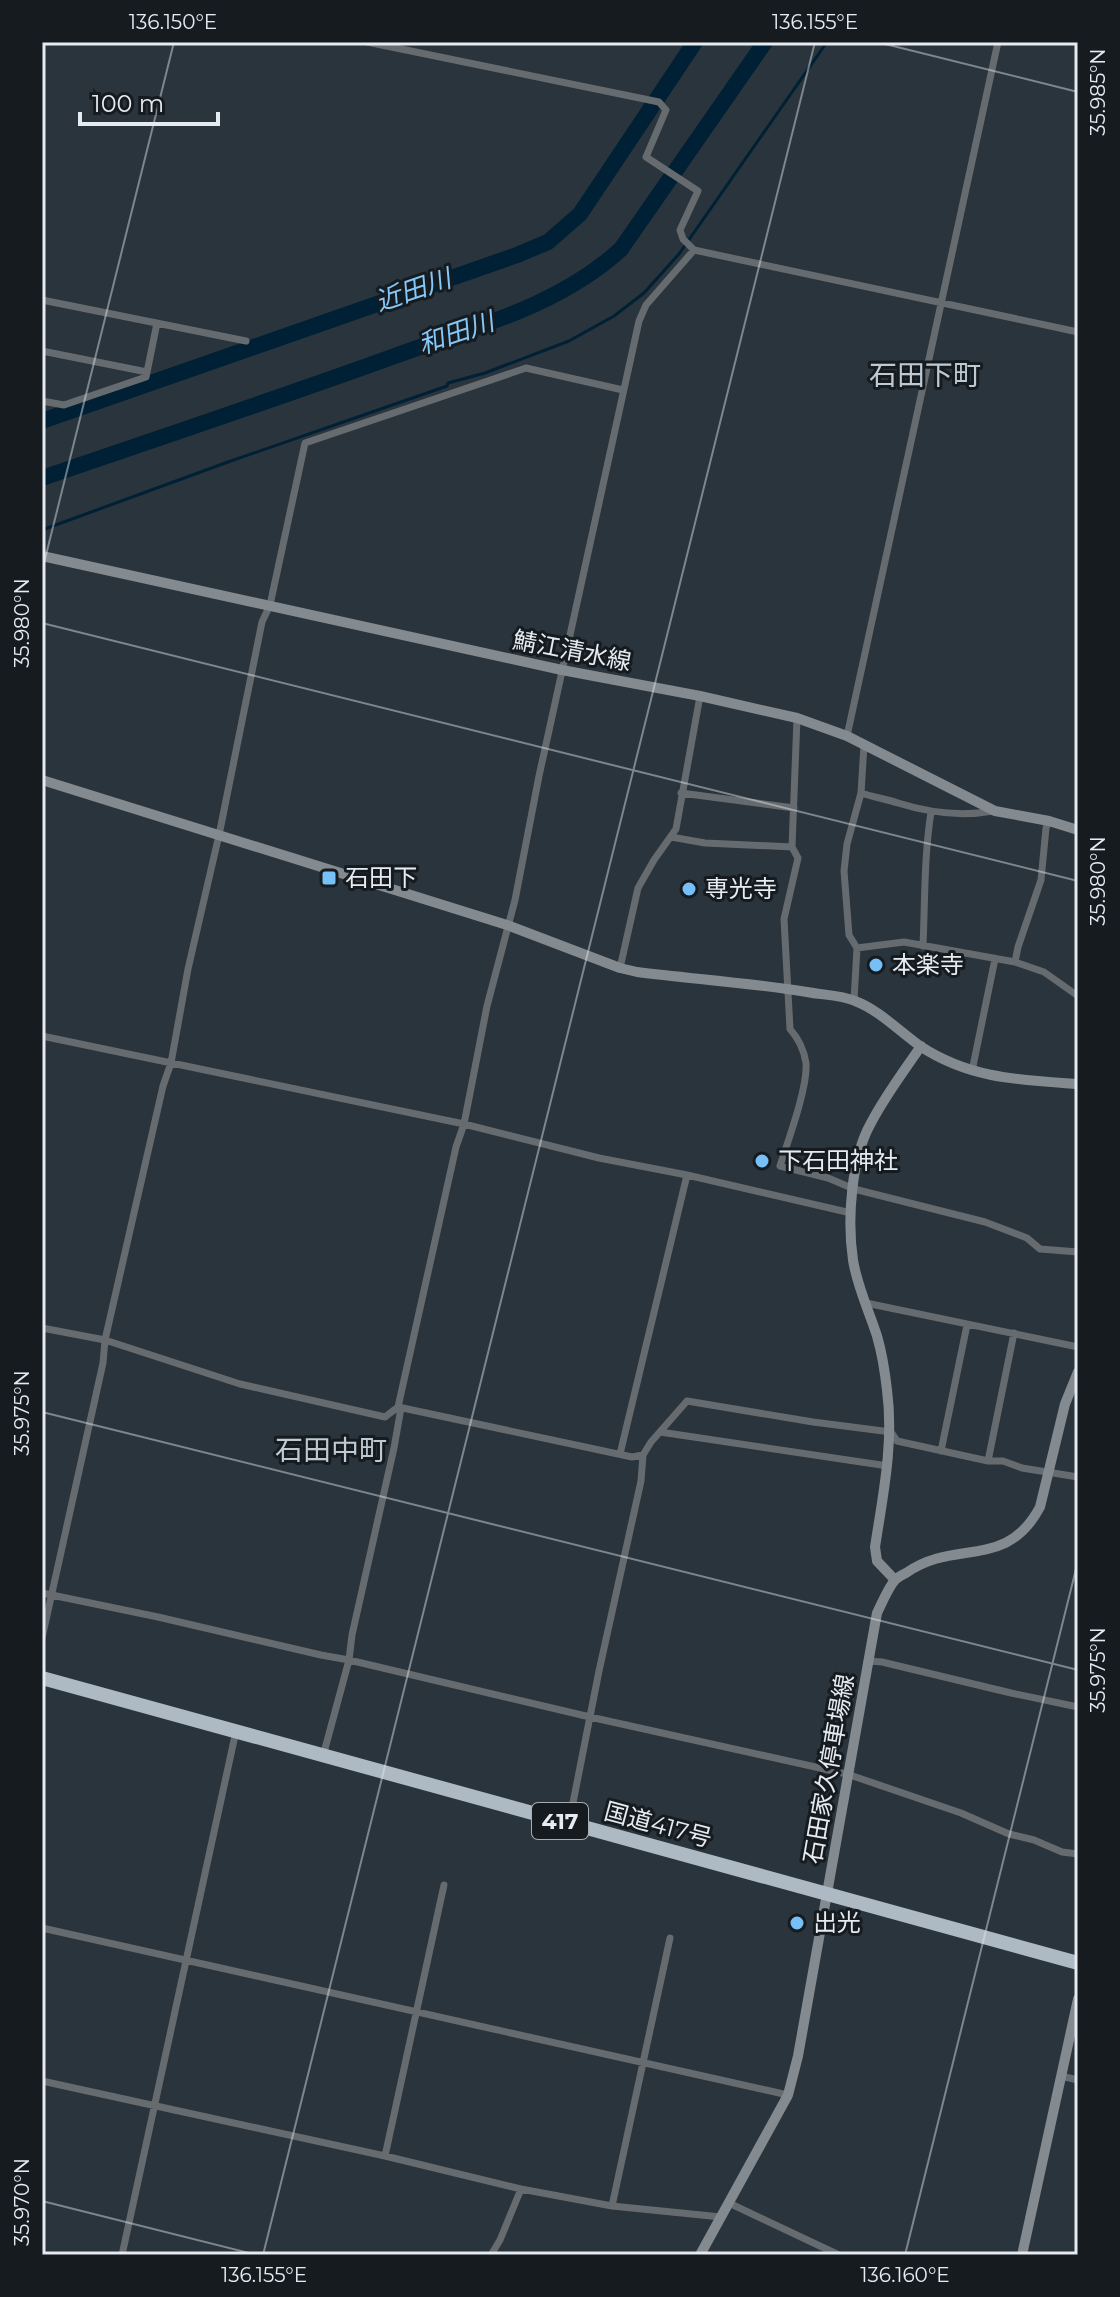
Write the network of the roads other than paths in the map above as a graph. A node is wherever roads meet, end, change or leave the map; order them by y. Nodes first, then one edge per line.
1 (367, 42) edge
2 (998, 42) edge
3 (694, 250) junction
4 (42, 300) edge
5 (942, 302) junction
6 (157, 323) junction
7 (1078, 332) edge
8 (246, 341) dead end
9 (42, 351) edge
10 (147, 372) junction
11 (623, 390) junction
12 (42, 401) edge
13 (42, 556) edge
14 (270, 605) junction
15 (562, 670) junction
16 (700, 696) junction
17 (797, 718) junction
18 (847, 736) junction
19 (864, 745) junction
20 (42, 780) edge
21 (681, 793) junction
22 (861, 793) junction
23 (794, 808) junction
24 (995, 811) junction
25 (931, 812) junction
26 (1049, 821) junction
27 (1078, 830) edge
28 (219, 835) junction
29 (671, 837) junction
30 (792, 847) junction
31 (507, 925) junction
32 (923, 946) junction
33 (857, 948) junction
34 (995, 959) junction
35 (1015, 962) junction
36 (620, 968) junction
37 (787, 989) junction
38 (1078, 996) edge
39 (854, 1000) junction
40 (42, 1036) edge
41 (921, 1046) junction
42 (171, 1063) junction
43 (972, 1071) junction
44 (1078, 1084) edge
45 (464, 1124) junction
46 (687, 1175) junction
47 (854, 1189) junction
48 (851, 1213) junction
49 (1078, 1252) edge
50 (866, 1303) junction
51 (967, 1325) junction
52 (42, 1328) edge
53 (1014, 1333) junction
54 (105, 1340) junction
55 (1078, 1347) edge
56 (1078, 1372) edge
57 (400, 1407) junction
58 (660, 1432) junction
59 (891, 1432) junction
60 (941, 1451) junction
61 (620, 1454) junction
62 (643, 1455) junction
63 (988, 1461) junction
64 (888, 1466) junction
65 (1049, 1473) junction
66 (1078, 1477) edge
67 (895, 1580) junction
68 (42, 1593) edge
69 (52, 1596) junction
70 (42, 1638) edge
71 (349, 1660) junction
72 (869, 1661) junction
73 (42, 1678) edge
74 (1078, 1707) edge
75 (590, 1717) junction
76 (236, 1731) junction
77 (323, 1756) junction
78 (847, 1774) junction
79 (569, 1823) junction
80 (1078, 1854) edge
81 (444, 1885) dead end
82 (827, 1893) junction
83 (42, 1928) edge
84 (670, 1938) dead end
85 (186, 1961) junction
86 (1078, 1963) edge
87 (1078, 1999) edge
88 (416, 2012) junction
89 (643, 2062) junction
90 (1061, 2076) junction
91 (1078, 2080) edge
92 (42, 2081) edge
93 (788, 2095) junction
94 (154, 2106) junction
95 (385, 2156) junction
96 (521, 2189) junction
97 (729, 2203) junction
98 (612, 2206) junction
99 (721, 2217) junction
100 (122, 2255) edge
101 (491, 2255) edge
102 (700, 2255) edge
103 (839, 2255) edge
104 (1022, 2255) edge

1 - 3 street
2 - 5 street
3 - 5 street
3 - 11 street
4 - 6 street
5 - 7 street
5 - 18 street
6 - 8 street
6 - 10 street
9 - 10 street
10 - 12 street
11 - 14 street
11 - 15 street
13 - 14 main road, 鯖江清水線
14 - 15 main road, 鯖江清水線
14 - 28 street
15 - 16 main road, 鯖江清水線
15 - 31 street
16 - 17 main road, 鯖江清水線
16 - 21 street
17 - 18 main road, 鯖江清水線
17 - 23 street
18 - 19 main road, 鯖江清水線
19 - 22 street
19 - 24 main road, 鯖江清水線
20 - 28 main road
21 - 23 street
21 - 29 street
22 - 25 street
22 - 33 street
23 - 30 street
24 - 25 street
24 - 26 main road, 鯖江清水線
25 - 32 street
26 - 27 main road, 鯖江清水線
26 - 35 street
28 - 31 main road
28 - 42 street
29 - 30 street
29 - 36 street
30 - 37 street
31 - 36 main road
31 - 45 street
32 - 33 street
32 - 34 street
33 - 39 street
34 - 35 street
34 - 43 street
35 - 38 street
36 - 37 main road
37 - 39 main road
37 - 47 street
39 - 41 main road
40 - 42 street
41 - 43 main road
41 - 47 main road
42 - 45 street
42 - 54 street
43 - 44 main road
45 - 46 street
45 - 57 street
46 - 48 street
46 - 61 street
47 - 48 main road
47 - 49 street
48 - 50 main road
50 - 51 street
50 - 59 main road
51 - 53 street
51 - 60 street
52 - 54 street
53 - 55 street
53 - 63 street
54 - 57 street
54 - 69 street
56 - 65 main road
57 - 61 street
57 - 71 street
58 - 59 street
58 - 62 street
58 - 64 street
59 - 60 street
59 - 64 main road
60 - 63 street
61 - 62 street
62 - 75 street
63 - 65 street
64 - 67 main road
65 - 66 street
65 - 67 main road
67 - 72 main road, 石田家久停車場線
68 - 69 street
69 - 70 street
69 - 71 street
71 - 75 street
71 - 77 street
72 - 74 street
72 - 78 main road, 石田家久停車場線
73 - 76 highway, 国道417号 / 417
75 - 78 street
75 - 79 street
76 - 77 highway, 国道417号 / 417
76 - 85 street
77 - 79 highway, 国道417号 / 417
78 - 80 street
78 - 82 main road, 石田家久停車場線
79 - 82 highway, 国道417号 / 417
81 - 88 street
82 - 86 highway, 国道417号 / 417
82 - 93 main road, 石田家久停車場線
83 - 85 street
84 - 89 street
85 - 88 street
85 - 94 street
87 - 90 main road
88 - 89 street
88 - 95 street
89 - 93 street
89 - 98 street
90 - 91 street
90 - 104 main road
92 - 94 street
93 - 97 main road, 石田家久停車場線
94 - 95 street
94 - 100 street
95 - 96 street
96 - 98 street
96 - 101 street
97 - 99 main road, 石田家久停車場線
97 - 103 street
98 - 99 street
99 - 102 main road, 石田家久停車場線

